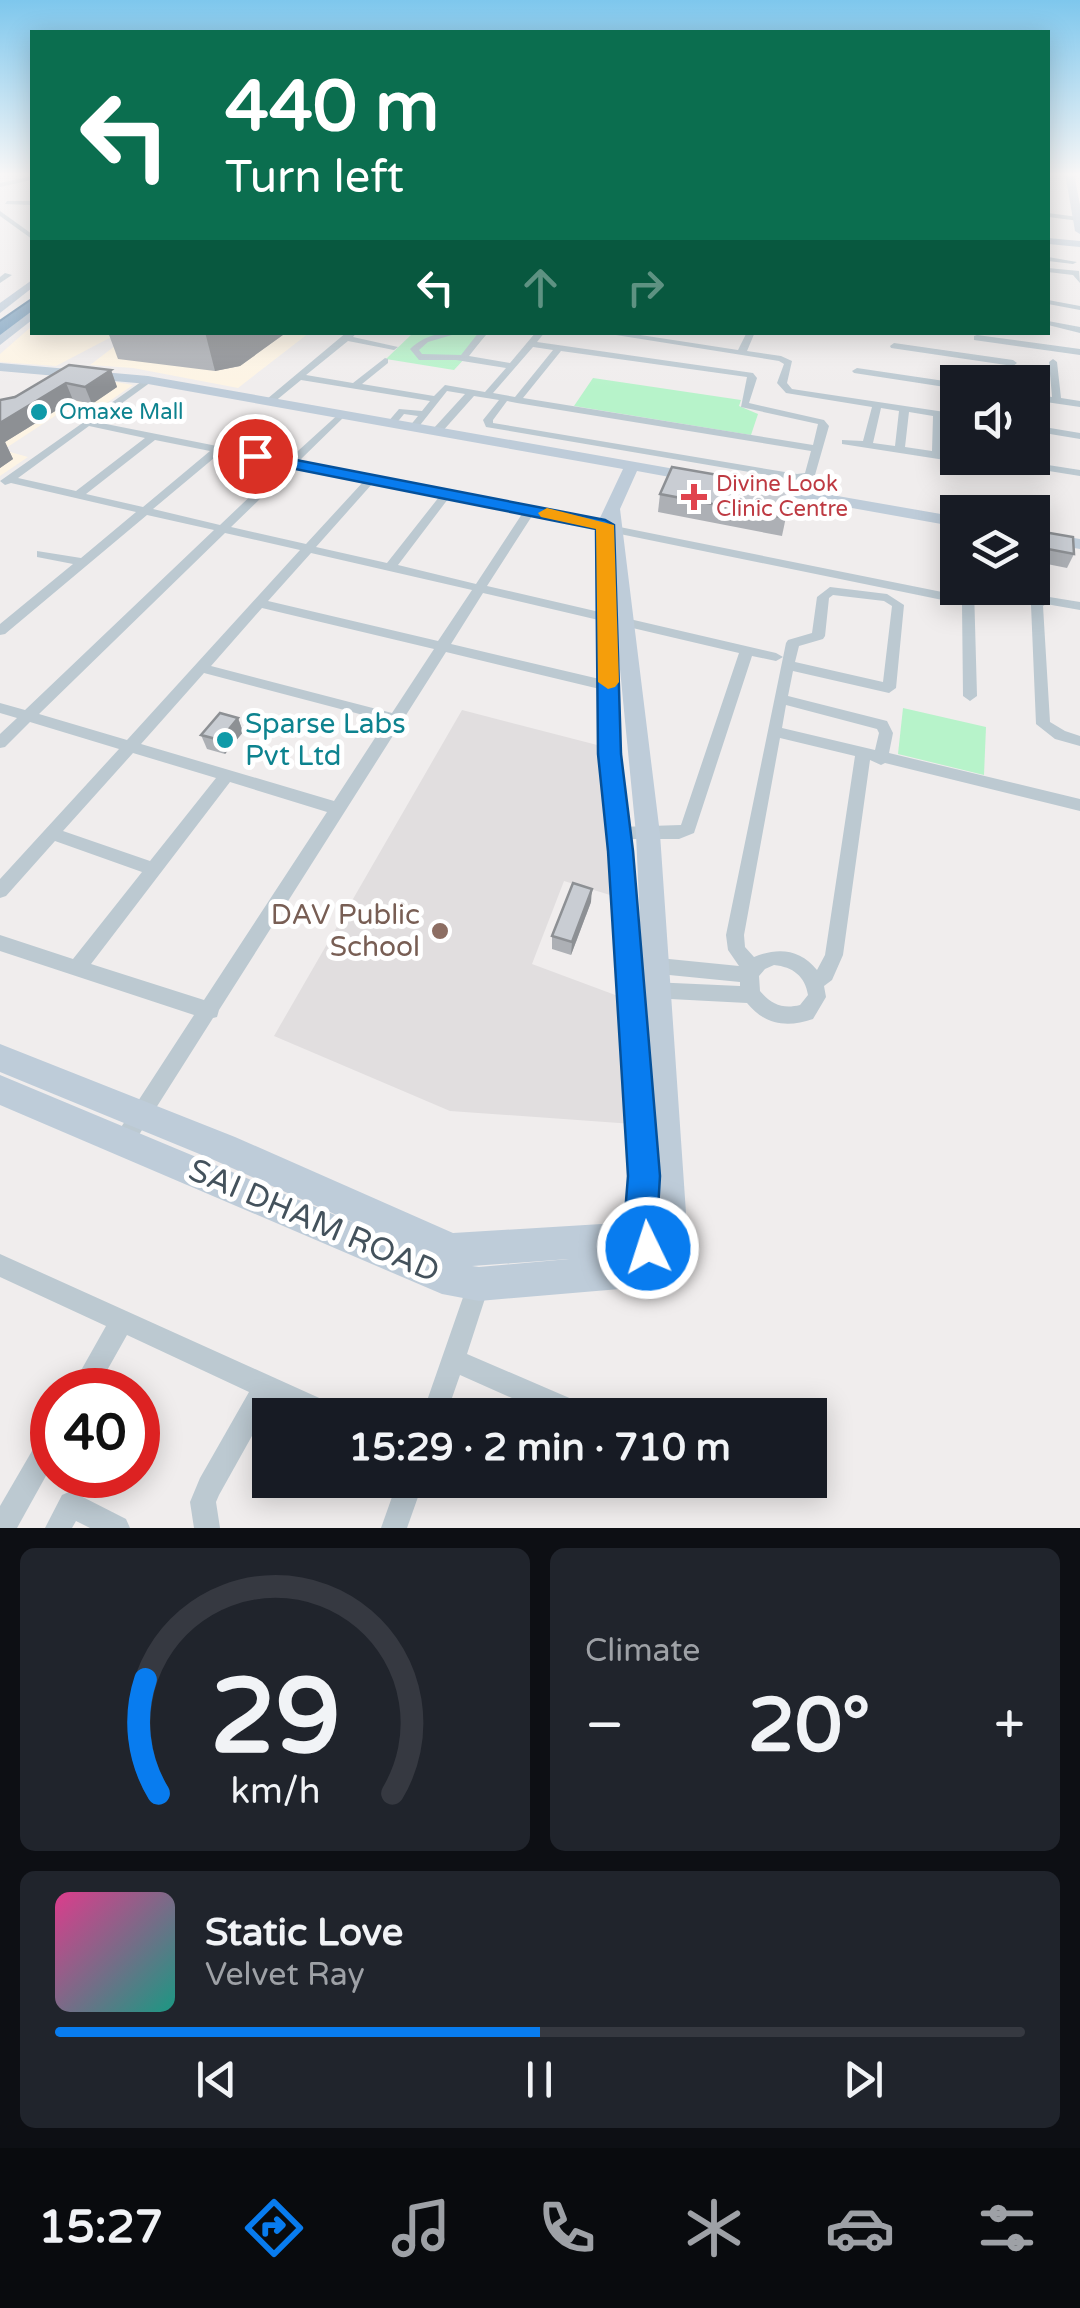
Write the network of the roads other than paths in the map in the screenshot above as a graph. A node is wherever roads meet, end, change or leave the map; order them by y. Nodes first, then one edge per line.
1 (1050, 259) edge
2 (1073, 262) dead end
3 (1050, 270) edge
4 (1080, 281) edge
5 (30, 285) edge
6 (30, 293) edge
7 (1050, 302) edge
8 (30, 306) edge
9 (0, 308) edge
10 (1080, 308) edge
11 (30, 316) edge
12 (0, 318) edge
13 (1050, 324) edge
14 (0, 330) edge
15 (1080, 330) edge
16 (349, 335) edge
17 (434, 335) edge
18 (482, 335) edge
19 (538, 335) edge
20 (634, 335) edge
21 (688, 335) edge
22 (749, 335) edge
23 (977, 335) edge
24 (1030, 335) edge
25 (0, 342) edge
26 (531, 344) junction
27 (683, 345) junction
28 (1030, 345) junction
29 (894, 346) dead end
30 (394, 347) dead end
31 (558, 348) junction
32 (1080, 352) edge
33 (741, 354) junction
34 (463, 358) junction
35 (976, 358) junction
36 (385, 360) dead end
37 (1053, 362) dead end
38 (1013, 364) dead end
39 (513, 366) junction
40 (0, 367) edge
41 (858, 372) dead end
42 (299, 376) junction
43 (148, 380) junction
44 (940, 383) edge
45 (356, 386) junction
46 (472, 392) junction
47 (488, 395) junction
48 (512, 399) junction
49 (436, 400) junction
50 (1050, 400) edge
51 (1057, 401) junction
52 (270, 402) junction
53 (1080, 404) edge
54 (876, 405) junction
55 (904, 409) junction
56 (342, 414) junction
57 (938, 414) joint
58 (637, 420) junction
59 (419, 421) junction
60 (87, 423) junction
61 (699, 430) junction
62 (437, 431) junction
63 (1050, 431) edge
64 (153, 436) junction
65 (1080, 436) edge
66 (760, 440) junction
67 (846, 442) dead end
68 (867, 445) junction
69 (621, 448) junction
70 (219, 449) junction
71 (817, 449) junction
72 (900, 450) junction
73 (936, 456) junction
74 (940, 457) edge
75 (684, 458) junction
76 (292, 463) junction
77 (632, 465) junction
78 (1050, 468) edge
79 (750, 469) junction
80 (1080, 473) edge
81 (371, 479) junction
82 (4, 482) edge
83 (447, 494) junction
84 (78, 495) junction
85 (145, 510) junction
86 (530, 510) junction
87 (940, 519) edge
88 (611, 521) junction
89 (224, 528) junction
90 (1050, 539) edge
91 (1080, 544) edge
92 (309, 548) junction
93 (41, 554) dead end
94 (83, 562) junction
95 (391, 566) junction
96 (481, 587) junction
97 (940, 588) edge
98 (259, 603) junction
99 (968, 605) edge
100 (1080, 606) edge
101 (614, 617) junction
102 (4, 623) edge
103 (444, 644) junction
104 (747, 650) junction
105 (782, 661) junction
106 (201, 668) junction
107 (608, 686) junction
108 (970, 696) dead end
109 (780, 699) junction
110 (0, 708) edge
111 (28, 716) junction
112 (396, 719) junction
113 (774, 731) junction
114 (1080, 741) edge
115 (0, 743) edge
116 (130, 747) junction
117 (872, 757) junction
118 (226, 776) junction
119 (1080, 805) edge
120 (339, 809) junction
121 (52, 834) junction
122 (634, 834) junction
123 (154, 869) junction
124 (0, 892) edge
125 (0, 943) edge
126 (77, 968) junction
127 (751, 972) junction
128 (643, 977) junction
129 (815, 983) junction
130 (752, 995) junction
131 (210, 1011) junction
132 (0, 1058) edge
133 (0, 1090) edge
134 (143, 1115) junction
135 (123, 1142) junction
136 (641, 1226) junction
137 (487, 1250) junction
138 (0, 1265) edge
139 (655, 1270) junction
140 (479, 1284) junction
141 (123, 1320) junction
142 (454, 1360) junction
143 (95, 1368) edge
144 (266, 1386) junction
145 (292, 1398) edge
146 (440, 1398) edge
147 (540, 1398) edge
148 (30, 1479) edge
149 (405, 1498) edge
150 (2, 1528) edge
151 (58, 1528) edge
152 (118, 1528) edge
153 (207, 1528) edge
154 (394, 1528) edge

1 - 2 street
3 - 4 street
5 - 9 street
6 - 12 highway
7 - 10 street
8 - 14 highway
11 - 25 street
13 - 15 street
16 - 30 street
16 - 42 street
17 - 34 street
18 - 34 street
19 - 26 street
20 - 27 street
21 - 27 street
22 - 33 street
23 - 28 street
23 - 35 street
24 - 28 street
26 - 31 street
26 - 39 street
27 - 33 street
28 - 32 street
29 - 35 street
31 - 48 street
31 - 71 street
33 - 54 street
34 - 39 street
35 - 38 street
36 - 45 street
37 - 51 street
39 - 47 street
40 - 43 street
41 - 44 street
42 - 45 street
42 - 52 street
43 - 52 street
43 - 60 street
45 - 49 street
46 - 47 street
46 - 49 street
46 - 62 street
47 - 48 street
48 - 58 street
48 - 69 street
49 - 59 street
50 - 51 street
51 - 53 street
52 - 56 street
54 - 55 street
54 - 68 street
55 - 57 street
55 - 72 street
56 - 59 street
56 - 76 street
57 - 73 street
58 - 61 street
58 - 69 street
59 - 62 street
60 - 64 street
60 - 82 street
61 - 66 street
61 - 75 street
62 - 77 street
63 - 65 street
64 - 70 street
64 - 84 street
66 - 71 street
66 - 79 street
67 - 68 street
68 - 72 street
69 - 75 street
70 - 76 street
70 - 85 street
71 - 79 street
72 - 73 street
73 - 74 street
75 - 79 street
76 - 81 street
76 - 89 street
77 - 87 street
77 - 88 street
78 - 80 street
81 - 83 street
81 - 92 street
82 - 84 street
83 - 86 street
83 - 95 street
84 - 85 street
85 - 89 street
85 - 94 street
86 - 88 street
86 - 96 street
88 - 97 street
88 - 101 street
89 - 92 street
89 - 111 street
90 - 91 street
92 - 95 street
92 - 98 street
93 - 94 street
94 - 102 street
95 - 96 street
96 - 101 street
96 - 103 street
98 - 103 street
98 - 106 street
99 - 108 street
100 - 114 street
101 - 104 street
101 - 107 street
101 - 122 street
103 - 107 street
103 - 112 street
104 - 105 street
104 - 122 street
105 - 105 street
105 - 109 street
106 - 112 street
106 - 116 street
107 - 122 street
109 - 113 street
109 - 117 street
110 - 111 street
111 - 115 street
111 - 116 street
112 - 120 street
113 - 117 street
113 - 127 street
116 - 118 street
116 - 121 street
117 - 119 street
117 - 129 street
118 - 120 street
118 - 123 street
120 - 131 street
121 - 123 street
121 - 124 street
122 - 128 street
123 - 126 street
125 - 126 street
126 - 131 street
127 - 128 street
127 - 129 street
127 - 130 street
128 - 130 street
128 - 136 street
128 - 139 street
129 - 130 street
131 - 134 street
132 - 134 street, SAI DHAM ROAD
133 - 135 street, SAI DHAM ROAD
134 - 135 street
134 - 137 street, SAI DHAM ROAD
135 - 140 street, SAI DHAM ROAD
136 - 137 street, SAI DHAM ROAD
136 - 139 street
137 - 140 street
138 - 141 street
139 - 140 street, SAI DHAM ROAD
140 - 142 street
141 - 143 street
141 - 144 street
142 - 146 street
142 - 147 street
144 - 145 street
144 - 153 street
148 - 150 street
149 - 154 street
151 - 152 street

